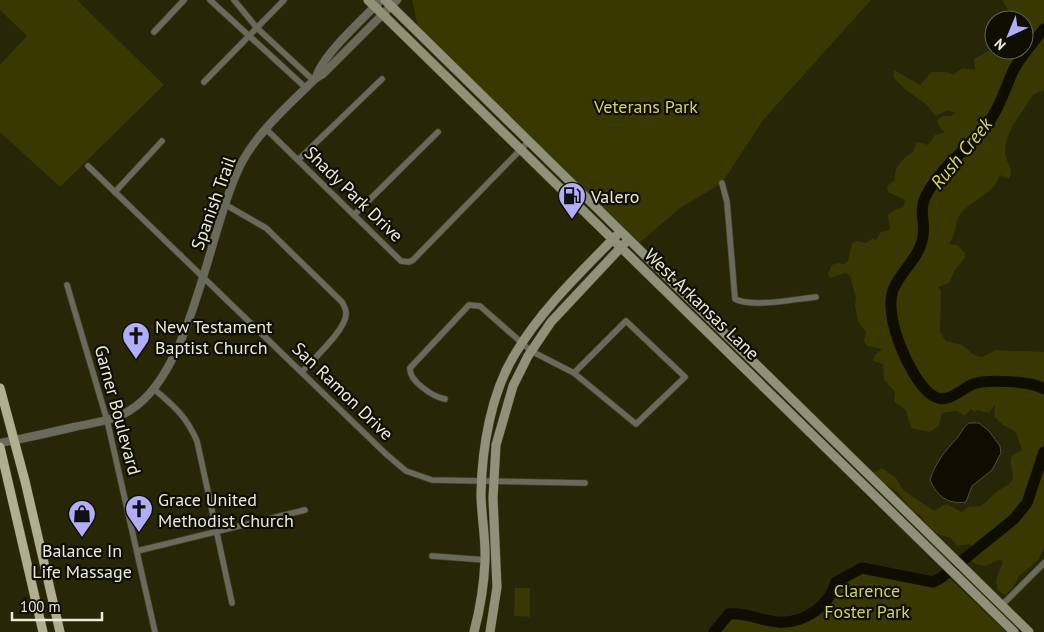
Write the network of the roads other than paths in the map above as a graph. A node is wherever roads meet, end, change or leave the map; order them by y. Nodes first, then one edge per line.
1 (184, 0) edge
2 (210, 0) edge
3 (234, 0) edge
4 (284, 0) edge
5 (368, 0) edge
6 (391, 2) edge
7 (378, 3) edge
8 (383, 15) junction
9 (257, 28) junction
10 (154, 32) dead end
11 (250, 35) junction
12 (314, 79) junction
13 (382, 79) dead end
14 (204, 82) dead end
15 (306, 88) junction
16 (266, 130) junction
17 (438, 132) dead end
18 (162, 141) dead end
19 (529, 141) junction
20 (521, 149) junction
21 (298, 160) junction
22 (88, 166) dead end
23 (722, 183) dead end
24 (115, 192) junction
25 (226, 205) junction
26 (354, 215) junction
27 (622, 231) junction
28 (629, 238) junction
29 (613, 239) junction
30 (620, 247) junction
31 (202, 276) junction
32 (67, 285) dead end
33 (816, 297) dead end
34 (522, 343) junction
35 (531, 351) junction
36 (302, 372) junction
37 (574, 373) junction
38 (0, 388) edge
39 (154, 389) junction
40 (445, 399) dead end
41 (107, 420) junction
42 (14, 440) junction
43 (0, 443) edge
44 (0, 447) edge
45 (482, 482) junction
46 (494, 482) junction
47 (585, 483) dead end
48 (305, 510) dead end
49 (218, 530) junction
50 (137, 551) junction
51 (432, 556) dead end
52 (485, 560) junction
53 (1044, 563) edge
54 (232, 603) dead end
55 (1002, 605) junction
56 (43, 632) edge
57 (60, 632) edge
58 (156, 632) edge
59 (474, 632) edge
60 (490, 632) edge
61 (1014, 632) edge
62 (1029, 632) edge

1 - 10 street
2 - 11 street
3 - 9 street
4 - 9 street
5 - 7 main road, West Arkansas Lane
6 - 8 street, Spanish Trail
6 - 19 main road, West Arkansas Lane
7 - 8 main road, West Arkansas Lane
7 - 12 street, Spanish Trail
8 - 12 street, Spanish Trail
8 - 20 main road, West Arkansas Lane
9 - 11 street
9 - 12 street
11 - 14 street
11 - 15 street
12 - 15 street, Spanish Trail
13 - 21 street
15 - 16 street, Spanish Trail
16 - 21 street, Shady Park Drive
16 - 25 street, Spanish Trail
17 - 26 street
18 - 24 street
19 - 20 street, Shady Park Drive
19 - 27 main road, West Arkansas Lane
20 - 26 street, Shady Park Drive
20 - 29 main road, West Arkansas Lane
21 - 26 street, Shady Park Drive
22 - 24 street, San Ramon Drive
23 - 33 street
24 - 31 street, San Ramon Drive
25 - 31 street, Spanish Trail
25 - 36 street
27 - 28 main road, West Arkansas Lane
27 - 29 main road
28 - 30 main road
28 - 55 main road, West Arkansas Lane
29 - 30 main road, West Arkansas Lane
29 - 34 main road
30 - 35 main road
30 - 61 main road, West Arkansas Lane
31 - 36 street, San Ramon Drive
31 - 39 street, Spanish Trail
32 - 41 street, Garner Boulevard
34 - 35 street
34 - 40 street
34 - 45 main road
35 - 37 street
35 - 46 main road
36 - 45 street, San Ramon Drive
37 - 37 street
38 - 42 main road
39 - 41 street, Spanish Trail
39 - 49 street
41 - 42 street, Spanish Trail
41 - 50 street, Garner Boulevard
42 - 43 street, Spanish Trail
42 - 57 main road
44 - 56 main road
45 - 46 street, San Ramon Drive
45 - 52 main road
46 - 47 street, San Ramon Drive
46 - 60 main road
48 - 49 street
49 - 50 street
49 - 54 street
50 - 58 street, Garner Boulevard
51 - 52 street
52 - 59 main road
53 - 55 street
55 - 62 main road, West Arkansas Lane

